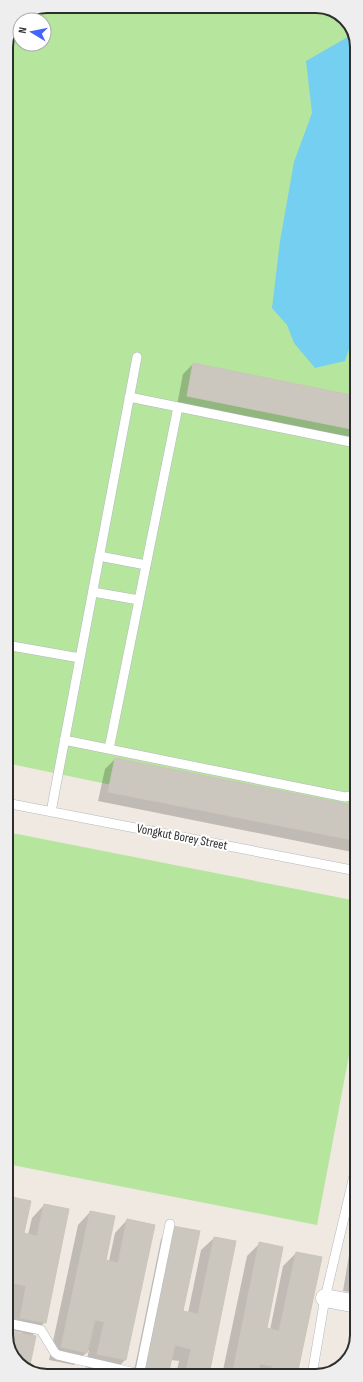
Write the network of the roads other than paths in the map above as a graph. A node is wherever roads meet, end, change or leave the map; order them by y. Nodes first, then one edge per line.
1 (137, 357) dead end
2 (129, 397) junction
3 (178, 407) junction
4 (350, 442) edge
5 (99, 556) junction
6 (146, 565) junction
7 (93, 592) junction
8 (139, 600) junction
9 (13, 646) edge
10 (80, 658) junction
11 (64, 740) junction
12 (110, 749) junction
13 (350, 797) edge
14 (13, 804) edge
15 (51, 812) junction
16 (350, 870) edge
17 (350, 1193) edge
18 (170, 1224) dead end
19 (325, 1298) junction
20 (350, 1303) edge
21 (13, 1324) edge
22 (115, 1369) edge
23 (141, 1369) edge
24 (313, 1369) edge

1 - 2 lane
2 - 3 lane
2 - 5 lane
3 - 4 lane
3 - 6 lane
5 - 6 lane
5 - 7 lane
6 - 8 lane
7 - 8 lane
7 - 10 lane
8 - 12 lane
9 - 10 lane
10 - 11 lane
11 - 12 lane
11 - 15 lane
12 - 13 lane
14 - 15 lane, Vongkut Borey Street
15 - 16 lane, Vongkut Borey Street
17 - 19 lane
18 - 23 lane
19 - 20 street
19 - 24 lane
21 - 22 lane

